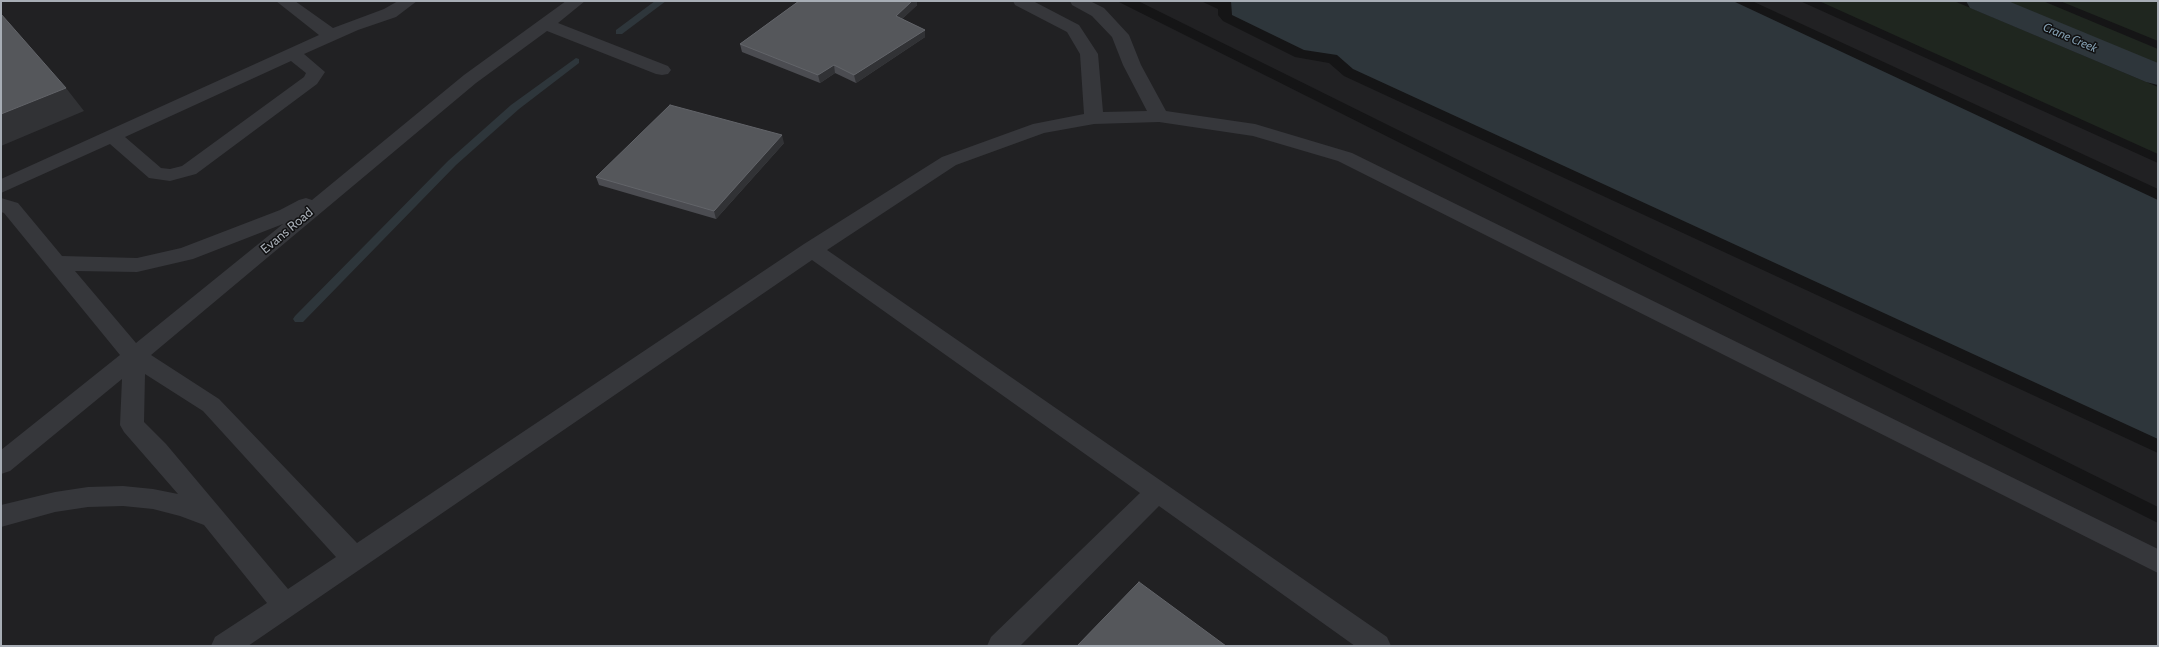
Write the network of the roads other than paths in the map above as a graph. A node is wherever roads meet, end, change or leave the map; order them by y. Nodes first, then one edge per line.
1 (284, 1) edge
2 (409, 1) edge
3 (577, 1) edge
4 (1021, 1) edge
5 (1078, 1) edge
6 (545, 24) junction
7 (332, 36) junction
8 (293, 54) junction
9 (662, 70) dead end
10 (1159, 116) junction
11 (1094, 118) junction
12 (112, 136) junction
13 (1, 187) edge
14 (336, 190) junction
15 (1, 206) edge
16 (812, 249) junction
17 (56, 263) junction
18 (134, 356) junction
19 (1, 464) edge
20 (1158, 491) junction
21 (1, 516) edge
22 (213, 518) junction
23 (354, 558) junction
24 (2158, 562) edge
25 (285, 605) junction
26 (225, 646) edge
27 (1001, 646) edge
28 (1377, 646) edge

1 - 7 street
2 - 7 street
3 - 6 street, Evans Road
4 - 11 street
5 - 10 street
6 - 9 street
6 - 14 street, Evans Road
7 - 8 street
8 - 12 street
8 - 12 street
10 - 11 street
10 - 24 street
11 - 16 street
12 - 13 street
14 - 17 street
14 - 18 street, Evans Road
15 - 17 street
16 - 20 street
16 - 23 street
17 - 18 street
18 - 19 street, Evans Road
18 - 22 street
18 - 23 street
20 - 27 street
20 - 28 street
21 - 22 street
22 - 25 street
23 - 25 street
25 - 26 street

